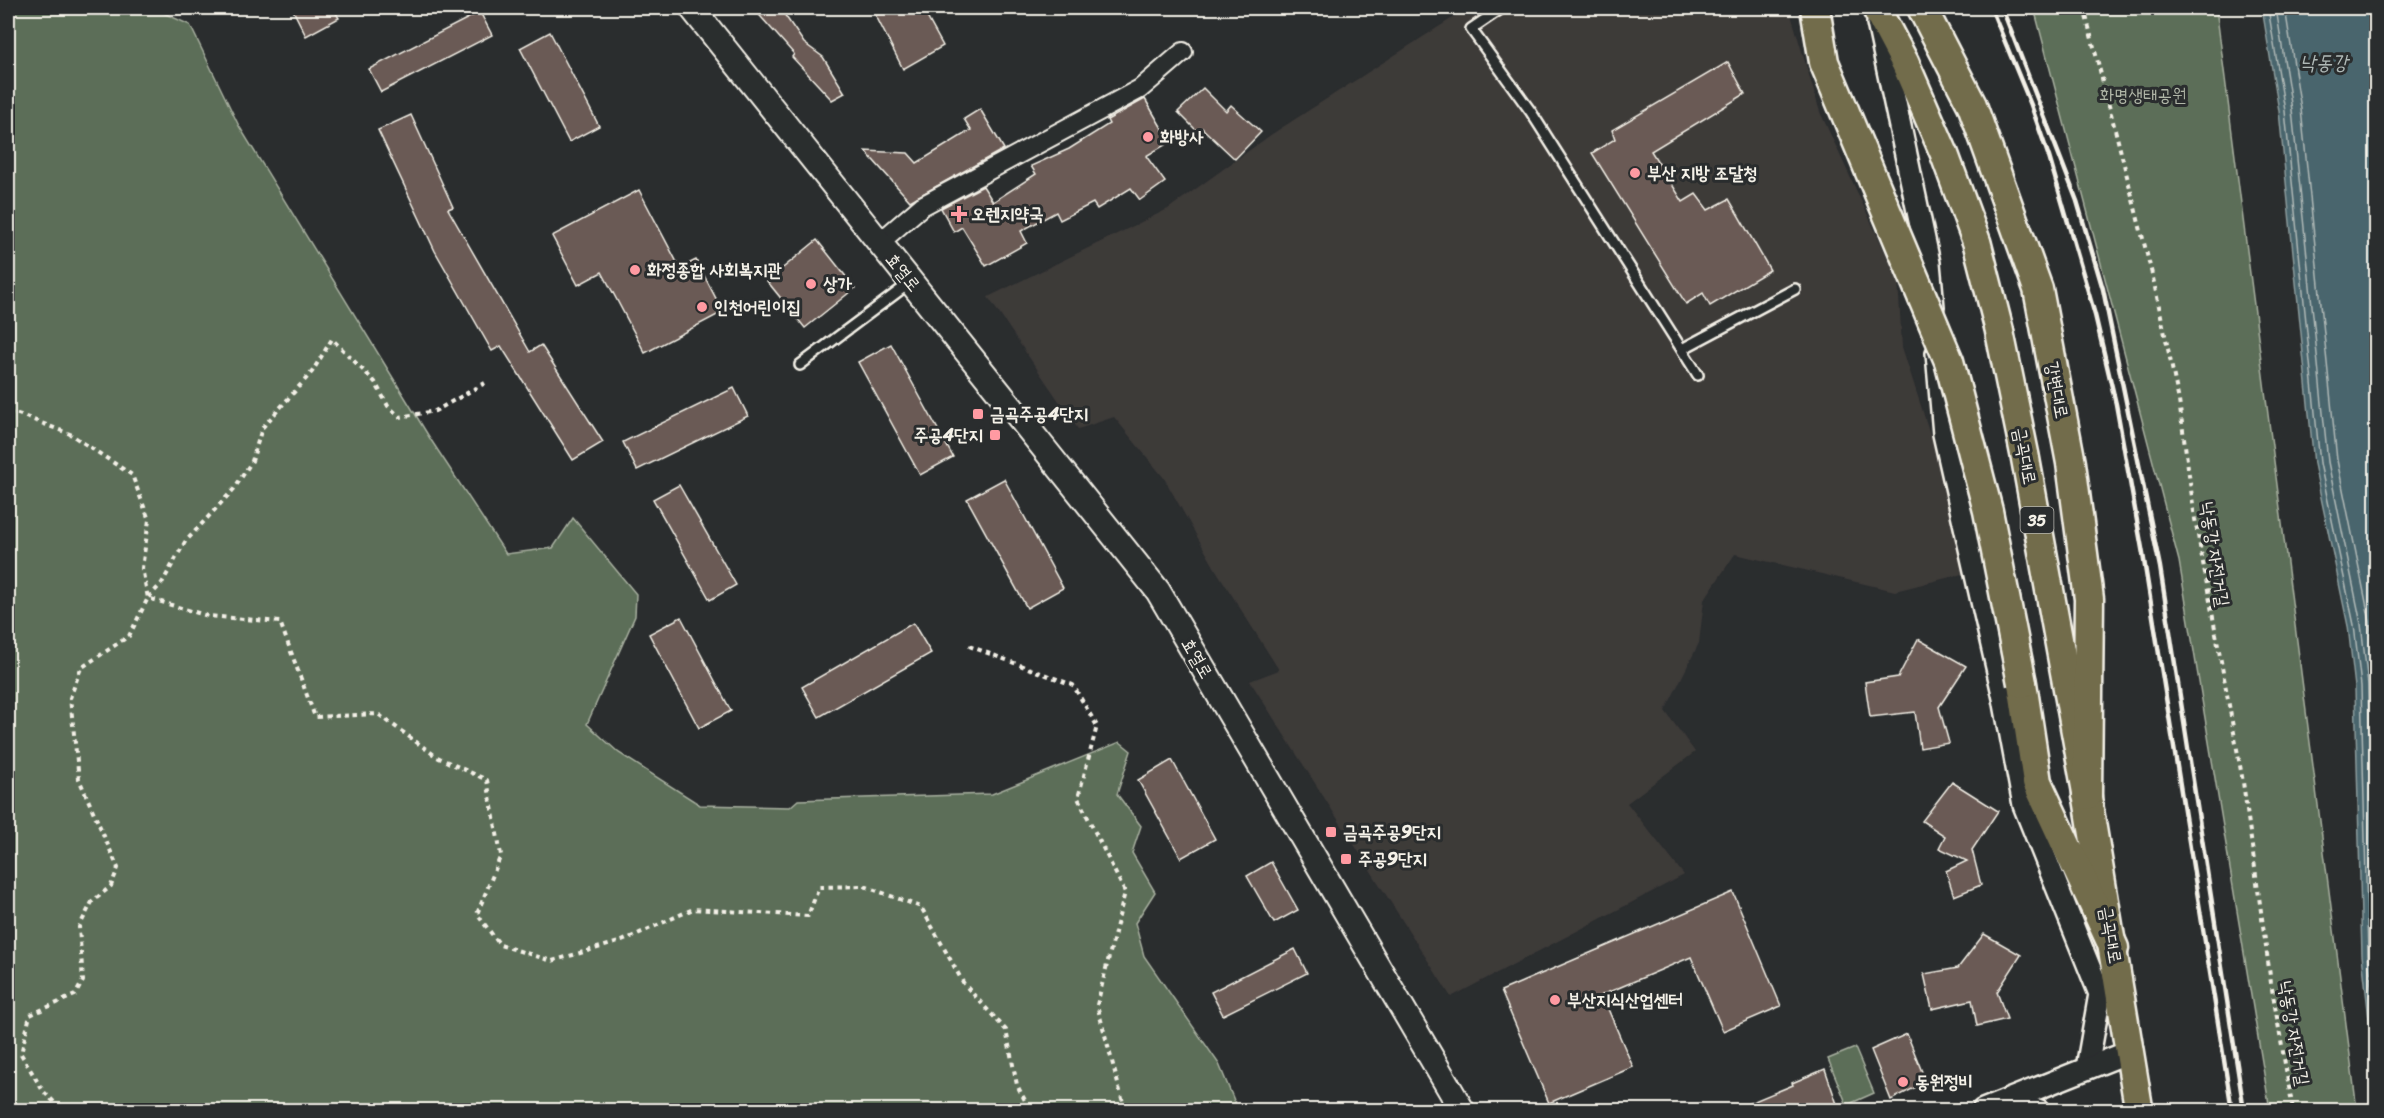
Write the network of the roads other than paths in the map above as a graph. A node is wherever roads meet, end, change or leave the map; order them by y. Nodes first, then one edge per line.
1 (692, 8) edge
2 (1502, 8) edge
3 (1815, 8) edge
4 (1876, 8) edge
5 (1922, 8) edge
6 (1183, 52) dead end
7 (879, 243) junction
8 (911, 282) junction
9 (1796, 289) dead end
10 (1682, 349) junction
11 (800, 365) dead end
12 (1698, 375) dead end
13 (2087, 795) junction
14 (2114, 948) junction
15 (2100, 994) junction
16 (2129, 1041) junction
17 (2087, 1068) junction
18 (1992, 1107) edge
19 (1462, 1110) edge
20 (2038, 1110) edge
21 (2139, 1110) edge

1 - 7 main road, 효열로
2 - 10 lane
3 - 14 highway, bridge
4 - 13 main road, 금곡대로 / 35
4 - 15 street, 금곡대로
5 - 13 highway, 강변대로
6 - 7 street, 효열로
7 - 8 main road, 효열로
8 - 11 lane
8 - 19 main road, 효열로
9 - 10 lane
10 - 12 lane
13 - 14 main road, 금곡대로 / 35
14 - 16 main road, 금곡대로 / 35
15 - 16 street, 금곡대로
15 - 17 street
16 - 17 street
16 - 21 main road, 금곡대로 / 35
17 - 18 street
18 - 20 street

